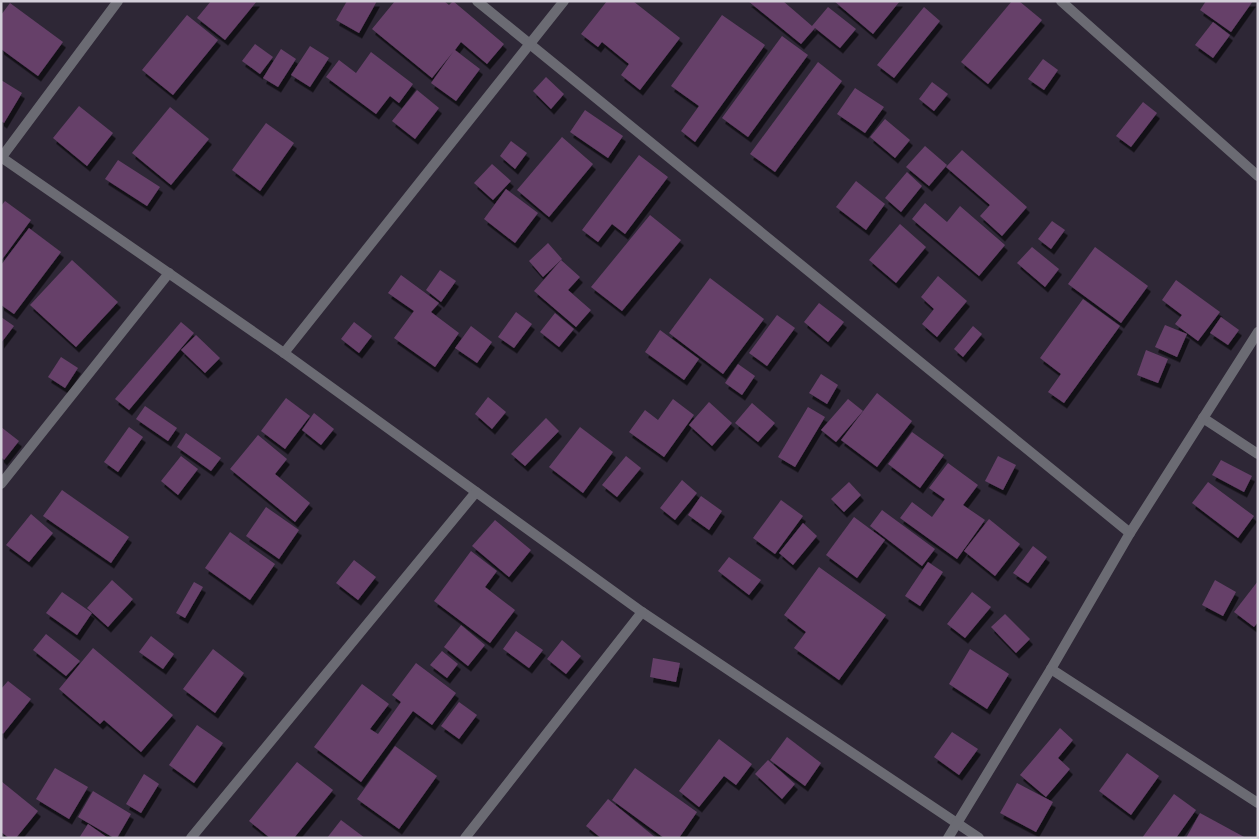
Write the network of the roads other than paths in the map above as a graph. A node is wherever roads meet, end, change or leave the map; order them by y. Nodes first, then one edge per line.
1 (118, 1) edge
2 (477, 1) edge
3 (564, 1) edge
4 (1061, 1) edge
5 (530, 45) junction
6 (2, 157) edge
7 (1258, 176) edge
8 (169, 272) junction
9 (1258, 332) edge
10 (284, 353) junction
11 (1203, 418) junction
12 (1258, 454) edge
13 (1, 484) edge
14 (476, 492) junction
15 (1130, 533) junction
16 (642, 612) junction
17 (1050, 669) junction
18 (1258, 803) edge
19 (957, 823) junction
20 (191, 838) edge
21 (465, 838) edge
22 (948, 838) edge
23 (979, 838) edge

1 - 6 street
2 - 5 street
3 - 5 street
4 - 7 street
5 - 10 street
5 - 15 street
6 - 8 street
8 - 10 street
8 - 13 street
9 - 11 street
10 - 14 street
11 - 12 street
11 - 15 street
14 - 16 street
14 - 20 street
15 - 17 street
16 - 19 street
16 - 21 street
17 - 18 street
17 - 19 street
19 - 22 street
19 - 23 street

